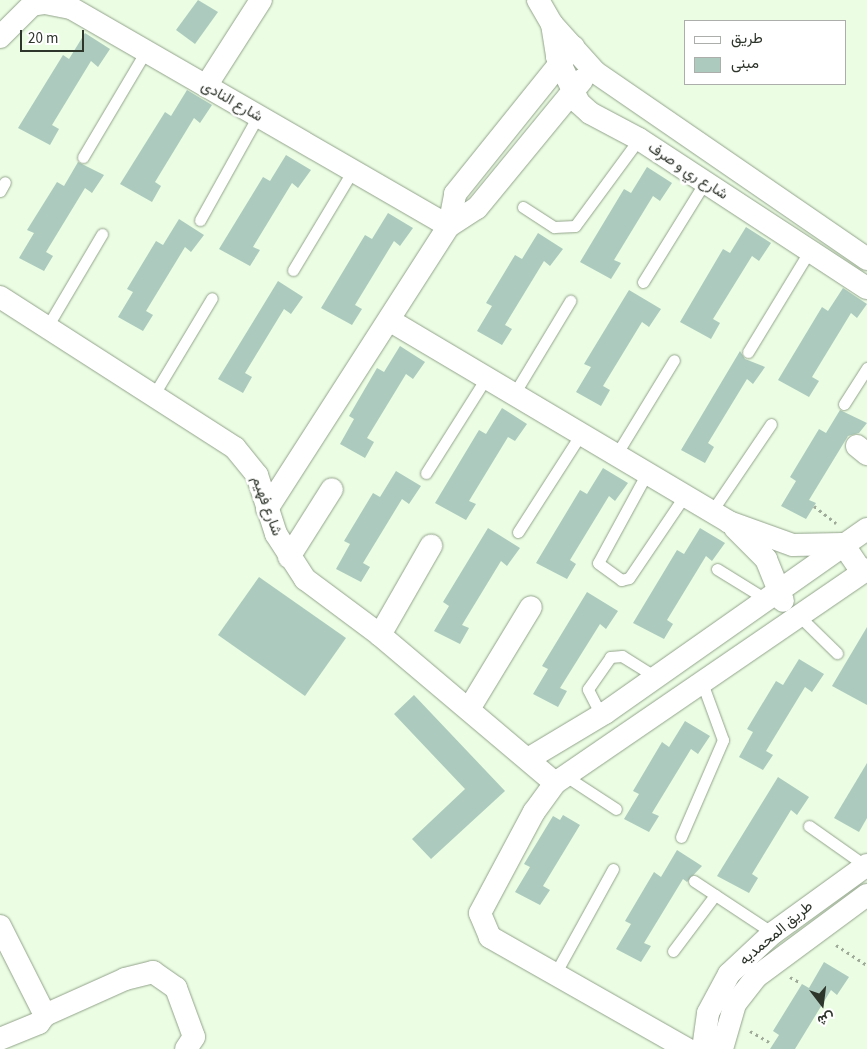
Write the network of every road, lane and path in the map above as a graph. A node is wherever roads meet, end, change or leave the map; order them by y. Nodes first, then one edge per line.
1 (261, 0) edge
2 (538, 0) edge
3 (6, 29) edge
4 (146, 51) junction
5 (566, 55) junction
6 (592, 68) junction
7 (206, 86) junction
8 (573, 90) junction
9 (258, 116) junction
10 (639, 139) junction
11 (83, 157) dead end
12 (352, 170) junction
13 (705, 182) junction
14 (523, 207) dead end
15 (200, 220) dead end
16 (449, 226) junction
17 (102, 234) dead end
18 (810, 250) junction
19 (867, 259) edge
20 (293, 270) dead end
21 (643, 282) dead end
22 (867, 288) edge
23 (0, 297) edge
24 (212, 298) dead end
25 (570, 301) dead end
26 (389, 320) junction
27 (47, 327) junction
28 (748, 352) dead end
29 (674, 360) dead end
30 (867, 368) edge
31 (486, 378) junction
32 (514, 394) junction
33 (153, 396) junction
34 (844, 404) dead end
35 (771, 424) dead end
36 (581, 434) junction
37 (616, 455) junction
38 (426, 473) dead end
39 (647, 473) junction
40 (332, 489) dead end
41 (685, 495) junction
42 (267, 509) junction
43 (721, 516) junction
44 (867, 529) edge
45 (518, 532) dead end
46 (843, 544) junction
47 (430, 546) dead end
48 (289, 557) junction
49 (717, 569) dead end
50 (865, 570) edge
51 (770, 594) junction
52 (530, 607) dead end
53 (797, 613) junction
54 (380, 634) junction
55 (837, 653) dead end
56 (655, 677) junction
57 (701, 680) junction
58 (469, 709) junction
59 (601, 715) junction
60 (528, 759) junction
61 (560, 779) junction
62 (616, 808) dead end
63 (809, 826) dead end
64 (681, 837) dead end
65 (867, 865) edge
66 (613, 869) dead end
67 (694, 881) dead end
68 (715, 895) junction
69 (867, 895) edge
70 (0, 926) edge
71 (815, 932) junction
72 (773, 934) junction
73 (673, 951) dead end
74 (867, 965) edge
75 (555, 974) junction
76 (45, 1015) junction
77 (0, 1039) edge
78 (186, 1049) edge
79 (687, 1049) edge
80 (703, 1049) edge
81 (722, 1049) edge

1 - 7 street
2 - 5 street, شارع ري و صرف
3 - 4 street, شارع النادى
4 - 7 street, شارع النادى
4 - 11 lane
5 - 6 street, شارع ري و صرف
5 - 8 street, شارع ري و صرف
5 - 16 street
6 - 8 street
6 - 19 street, شارع ري و صرف
7 - 9 street, شارع النادى
8 - 10 street, شارع ري و صرف
8 - 16 street
9 - 12 street, شارع النادى
9 - 15 lane
10 - 13 street, شارع ري و صرف
10 - 14 lane
12 - 16 street, شارع النادى
12 - 20 lane
13 - 18 street, شارع ري و صرف
13 - 21 lane
16 - 26 street
17 - 27 lane
18 - 22 street, شارع ري و صرف
18 - 28 lane
23 - 27 street, شارع فهيم
24 - 33 lane
25 - 32 lane
26 - 31 street
26 - 42 street
27 - 33 street, شارع فهيم
29 - 37 lane
30 - 34 lane
31 - 32 street
31 - 38 lane
32 - 36 street
33 - 42 street, شارع فهيم
35 - 43 lane
36 - 37 street
36 - 45 lane
37 - 39 street
39 - 41 street
39 - 41 lane
40 - 48 street
41 - 43 street
42 - 48 street, شارع فهيم
43 - 46 street
43 - 51 street
44 - 46 street
46 - 50 street
46 - 51 street
47 - 54 street
48 - 54 street, شارع فهيم
49 - 51 lane
50 - 53 street
51 - 53 street
51 - 56 street
52 - 58 street
53 - 55 lane
53 - 57 street
54 - 58 street, شارع فهيم
56 - 59 street
56 - 59 lane
57 - 61 street
57 - 64 lane
58 - 60 street, شارع فهيم
59 - 60 street
60 - 61 street, شارع فهيم
61 - 62 lane
61 - 75 street
63 - 65 lane
65 - 72 street, طريق المحمديه
66 - 75 lane
67 - 68 lane
68 - 72 lane
68 - 73 lane
69 - 71 street, طريق المحمديه
70 - 76 street
71 - 74 path
71 - 81 street, طريق المحمديه
72 - 80 street, طريق المحمديه
75 - 79 street
76 - 77 street
76 - 78 street

